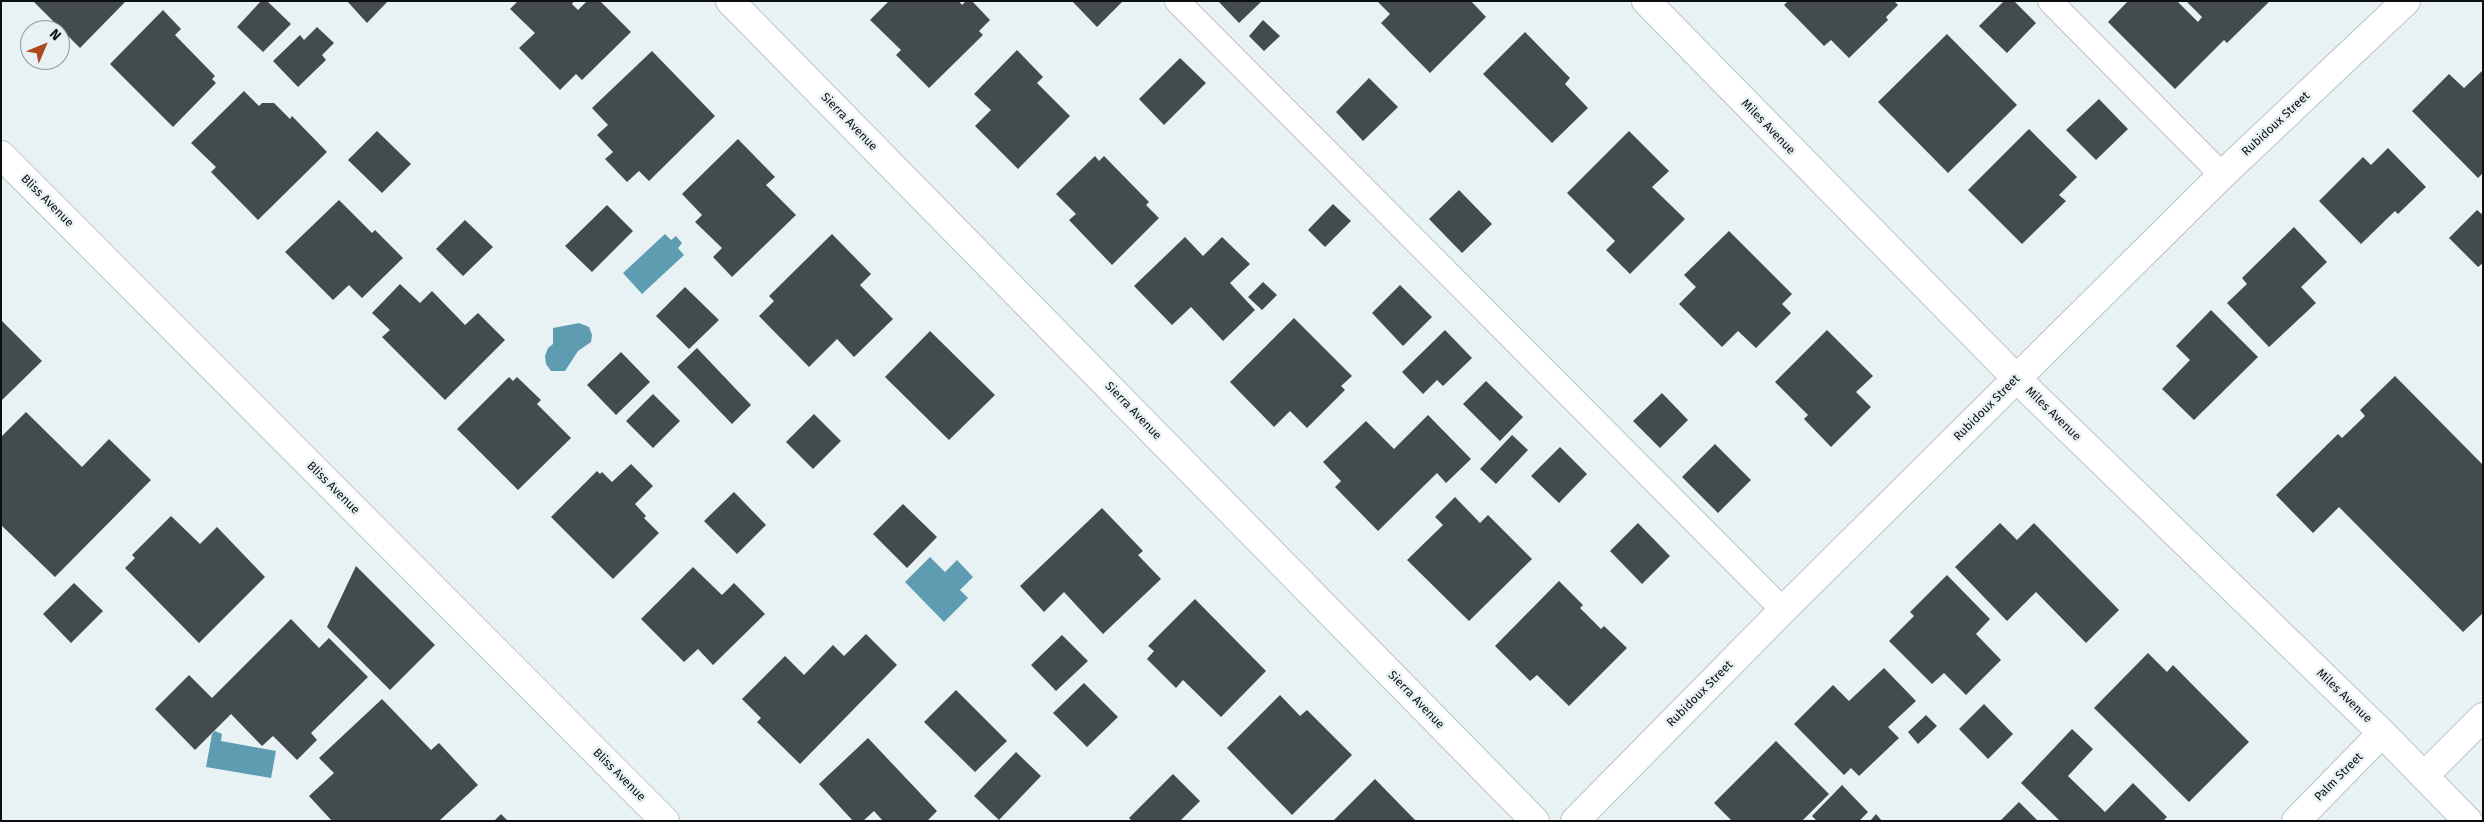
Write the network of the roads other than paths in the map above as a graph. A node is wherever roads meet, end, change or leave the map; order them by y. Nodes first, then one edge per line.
1 (730, 1) edge
2 (1177, 1) edge
3 (1646, 1) edge
4 (2050, 1) edge
5 (2406, 1) edge
6 (1, 155) edge
7 (2222, 175) junction
8 (2017, 379) junction
9 (1783, 610) junction
10 (2483, 718) edge
11 (2382, 733) junction
12 (2424, 776) junction
13 (665, 821) edge
14 (1535, 821) edge
15 (1575, 821) edge
16 (2296, 821) edge
17 (2468, 821) edge

1 - 14 street, Sierra Avenue
2 - 9 lane
3 - 8 street, Miles Avenue
4 - 7 lane
5 - 7 street, Rubidoux Street
6 - 13 street, Bliss Avenue
7 - 8 street, Rubidoux Street
8 - 9 street, Rubidoux Street
8 - 11 street, Miles Avenue
9 - 15 street, Rubidoux Street
10 - 12 street
11 - 12 street, Miles Avenue
11 - 16 street, Palm Street
12 - 17 street, Miles Avenue

